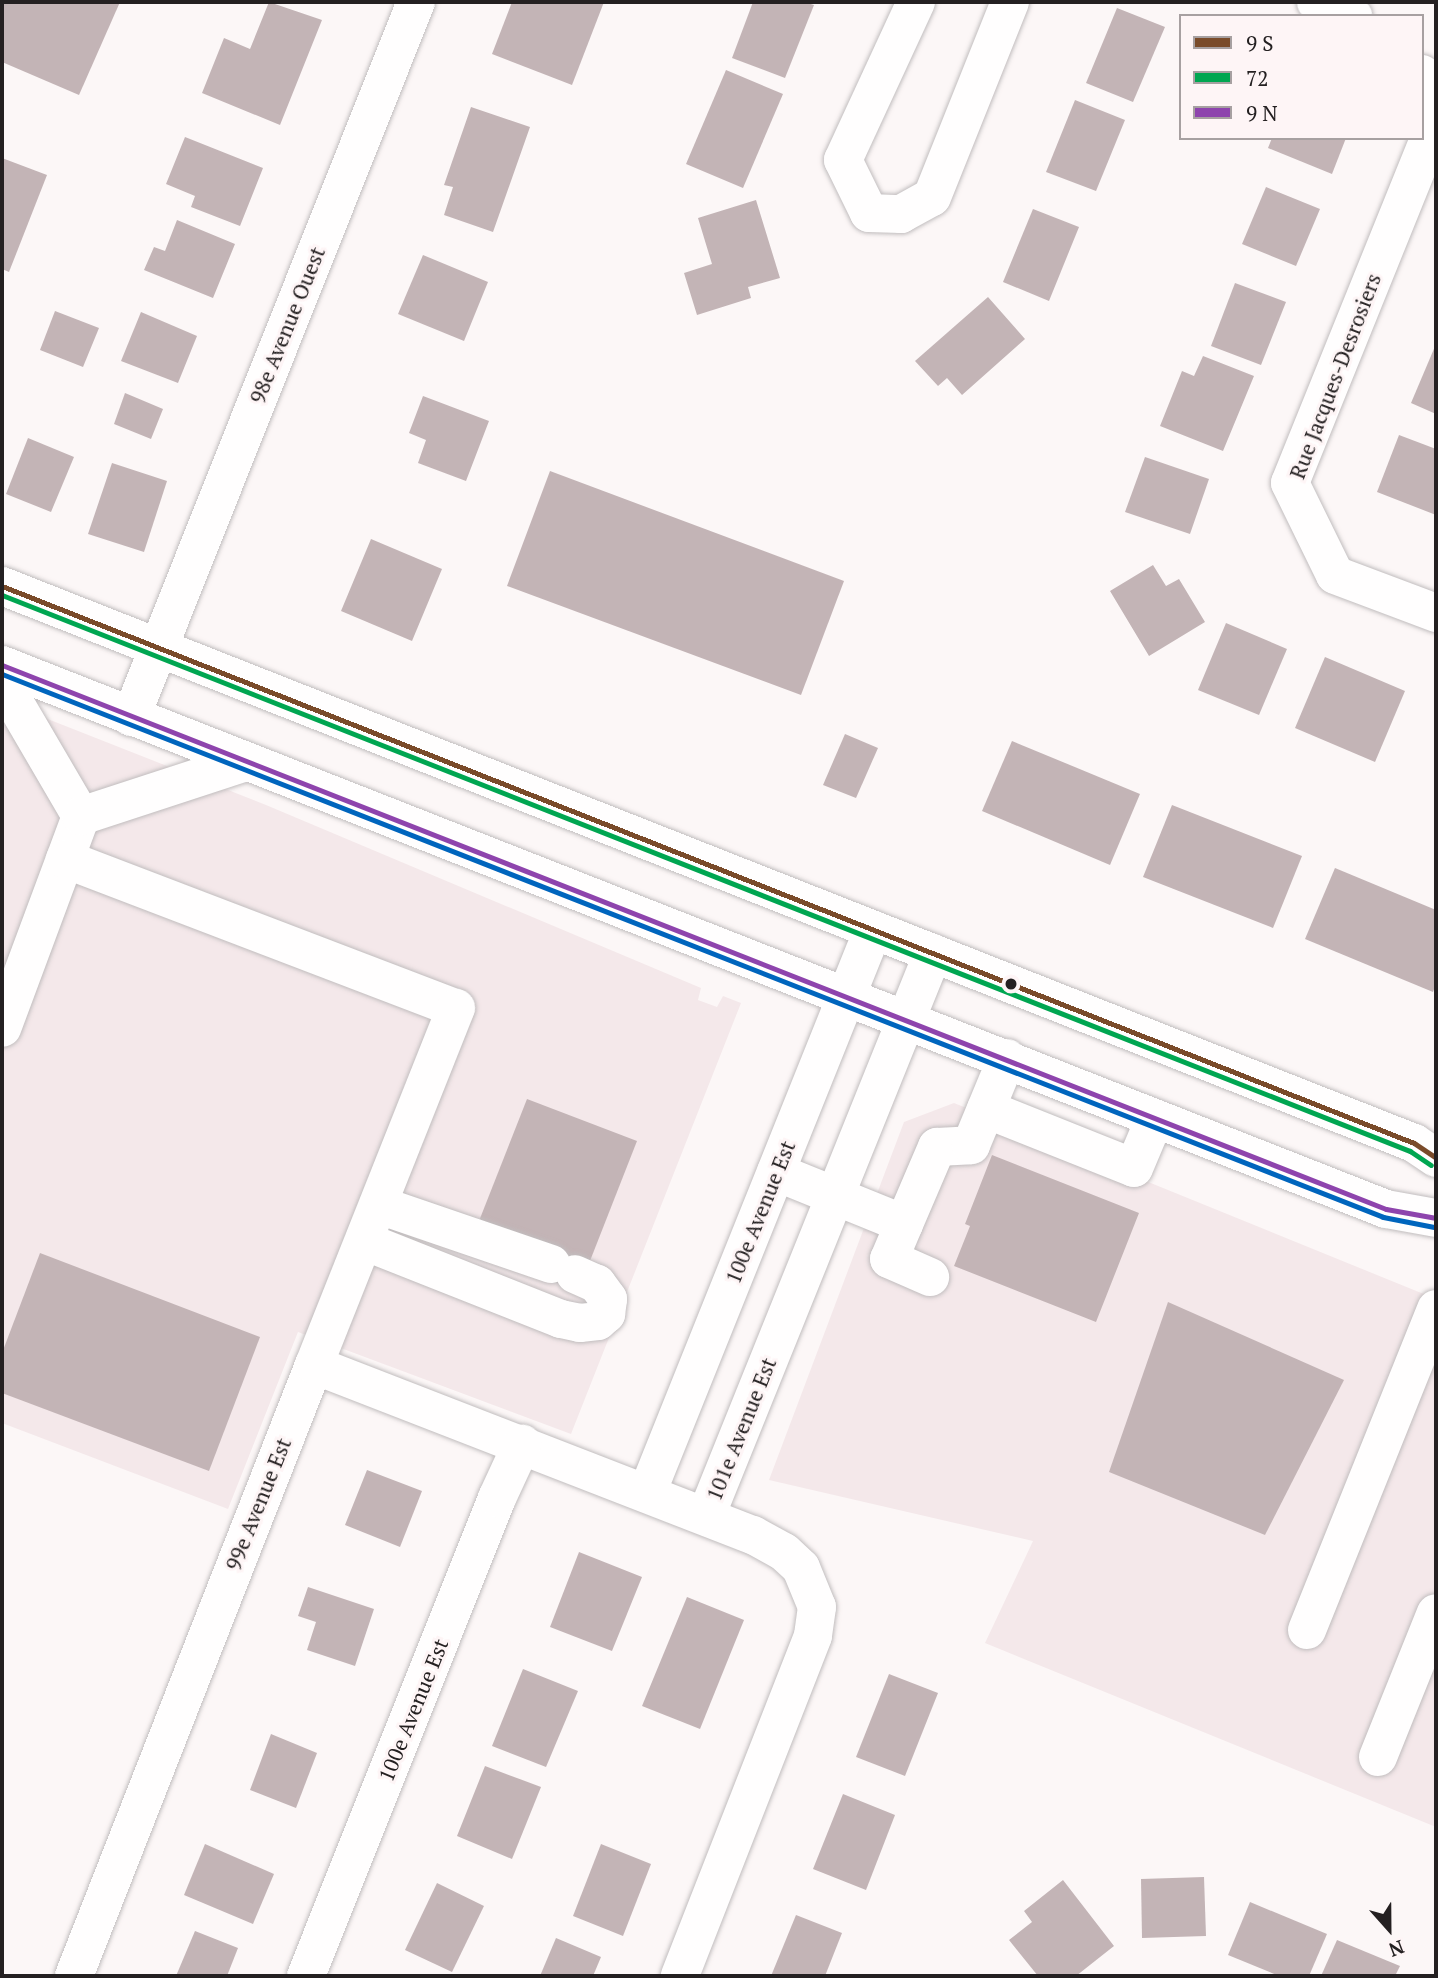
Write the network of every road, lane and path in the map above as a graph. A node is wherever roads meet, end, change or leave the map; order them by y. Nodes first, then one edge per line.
1 (416, 2) edge
2 (916, 2) edge
3 (1010, 2) edge
4 (1317, 2) edge
5 (1348, 14) edge
6 (1424, 77) edge
7 (2, 586) edge
8 (1436, 613) edge
9 (158, 648) junction
10 (2, 665) edge
11 (2, 681) edge
12 (131, 717) junction
13 (246, 762) junction
14 (81, 816) junction
15 (65, 859) junction
16 (873, 930) junction
17 (933, 953) junction
18 (847, 995) junction
19 (906, 1018) junction
20 (2, 1028) edge
21 (1007, 1058) junction
22 (986, 1110) junction
23 (1155, 1118) junction
24 (1429, 1143) edge
25 (776, 1172) junction
26 (835, 1196) junction
27 (379, 1205) junction
28 (1436, 1218) edge
29 (904, 1224) junction
30 (364, 1241) junction
31 (930, 1277) dead end
32 (1436, 1309) edge
33 (314, 1365) junction
34 (523, 1444) junction
35 (647, 1493) junction
36 (706, 1516) junction
37 (1436, 1612) edge
38 (1307, 1630) dead end
39 (1378, 1757) dead end
40 (74, 1976) edge
41 (306, 1976) edge
42 (680, 1976) edge

1 - 9 street, 98e Avenue Ouest
2 - 3 street
4 - 5 street
6 - 8 street, Rue Jacques-Desrosiers
7 - 9 street
9 - 12 street
9 - 16 street
10 - 12 street
11 - 14 street
12 - 13 street
13 - 14 street
13 - 18 street
14 - 15 street
15 - 20 street
15 - 27 street, 99e Avenue Est
16 - 17 street
16 - 18 street, 100e Avenue Est
17 - 19 street, 101e Avenue Est
17 - 24 street
18 - 19 street
18 - 25 street, 100e Avenue Est
19 - 21 street
19 - 26 street, 101e Avenue Est
21 - 22 street
21 - 23 street
22 - 23 street
22 - 29 street
23 - 28 street
25 - 26 street
25 - 35 street, 100e Avenue Est
26 - 29 street
26 - 36 street, 101e Avenue Est
27 - 30 street, 99e Avenue Est
27 - 30 street
29 - 31 street
30 - 33 street, 99e Avenue Est
32 - 38 street
33 - 34 street
33 - 40 street, 99e Avenue Est
34 - 35 street
34 - 41 street, 100e Avenue Est
35 - 36 street
36 - 42 street, 101e Avenue Est
37 - 39 street

